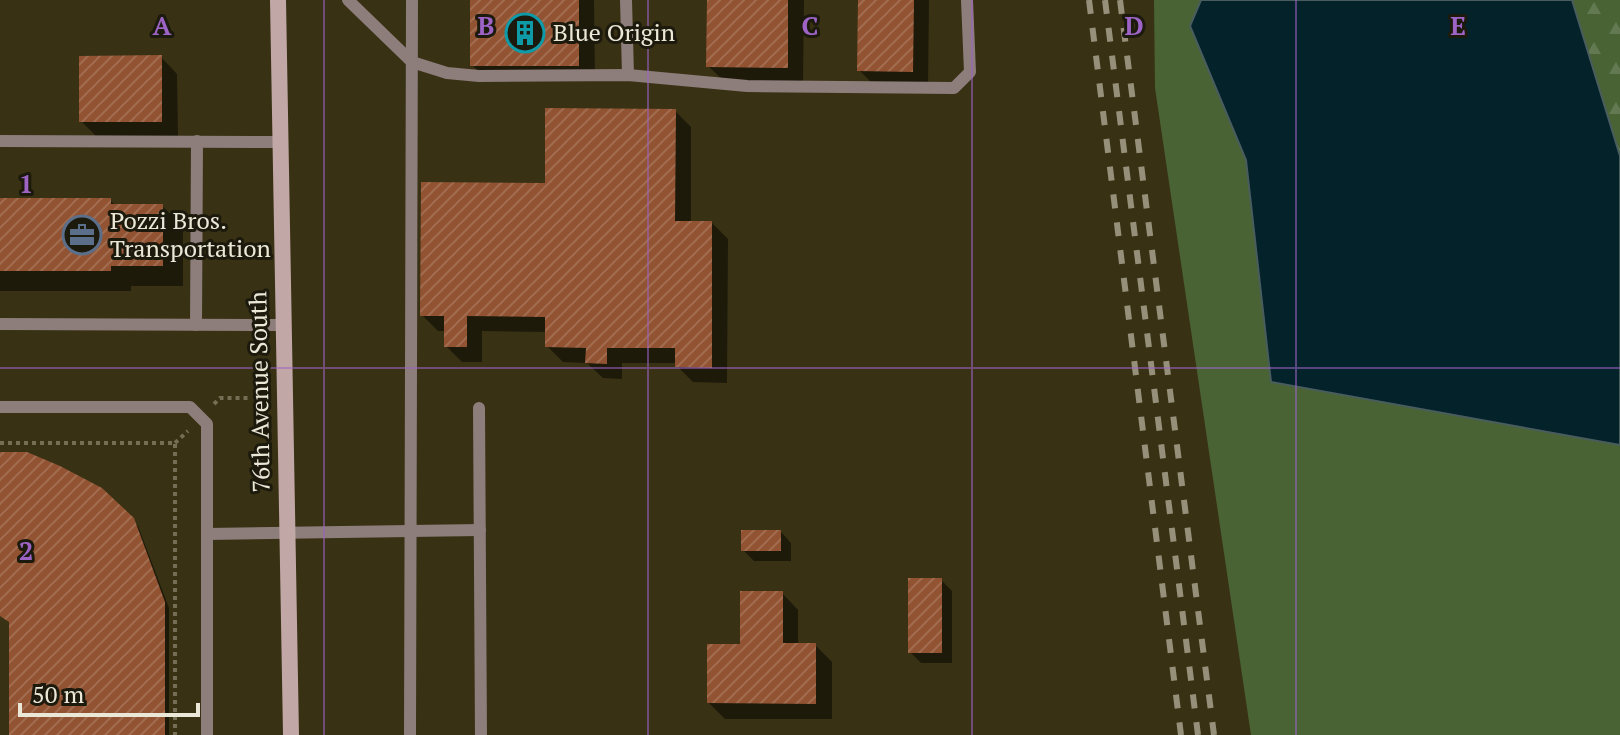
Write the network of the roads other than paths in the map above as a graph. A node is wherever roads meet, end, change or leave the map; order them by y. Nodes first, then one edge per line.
1 (278, 0) edge
2 (348, 0) edge
3 (412, 0) edge
4 (626, 0) edge
5 (967, 0) edge
6 (412, 62) junction
7 (628, 75) junction
8 (0, 141) edge
9 (197, 141) junction
10 (280, 142) junction
11 (0, 324) edge
12 (196, 325) junction
13 (282, 325) junction
14 (0, 407) edge
15 (479, 408) dead end
16 (411, 530) junction
17 (480, 530) junction
18 (207, 534) junction
19 (287, 534) junction
20 (207, 735) edge
21 (291, 735) edge
22 (410, 735) edge
23 (481, 735) edge

1 - 10 street, 76th Avenue South
2 - 6 lane
3 - 6 lane
4 - 7 lane
5 - 7 lane
6 - 7 lane
6 - 16 lane
8 - 9 lane
9 - 10 lane
9 - 12 lane
10 - 13 street, 76th Avenue South
11 - 12 lane
12 - 13 lane
13 - 19 street, 76th Avenue South
14 - 18 lane
15 - 17 lane
16 - 17 lane
16 - 19 lane
16 - 22 lane
17 - 23 lane
18 - 19 lane
18 - 20 lane
19 - 21 street, 76th Avenue South

